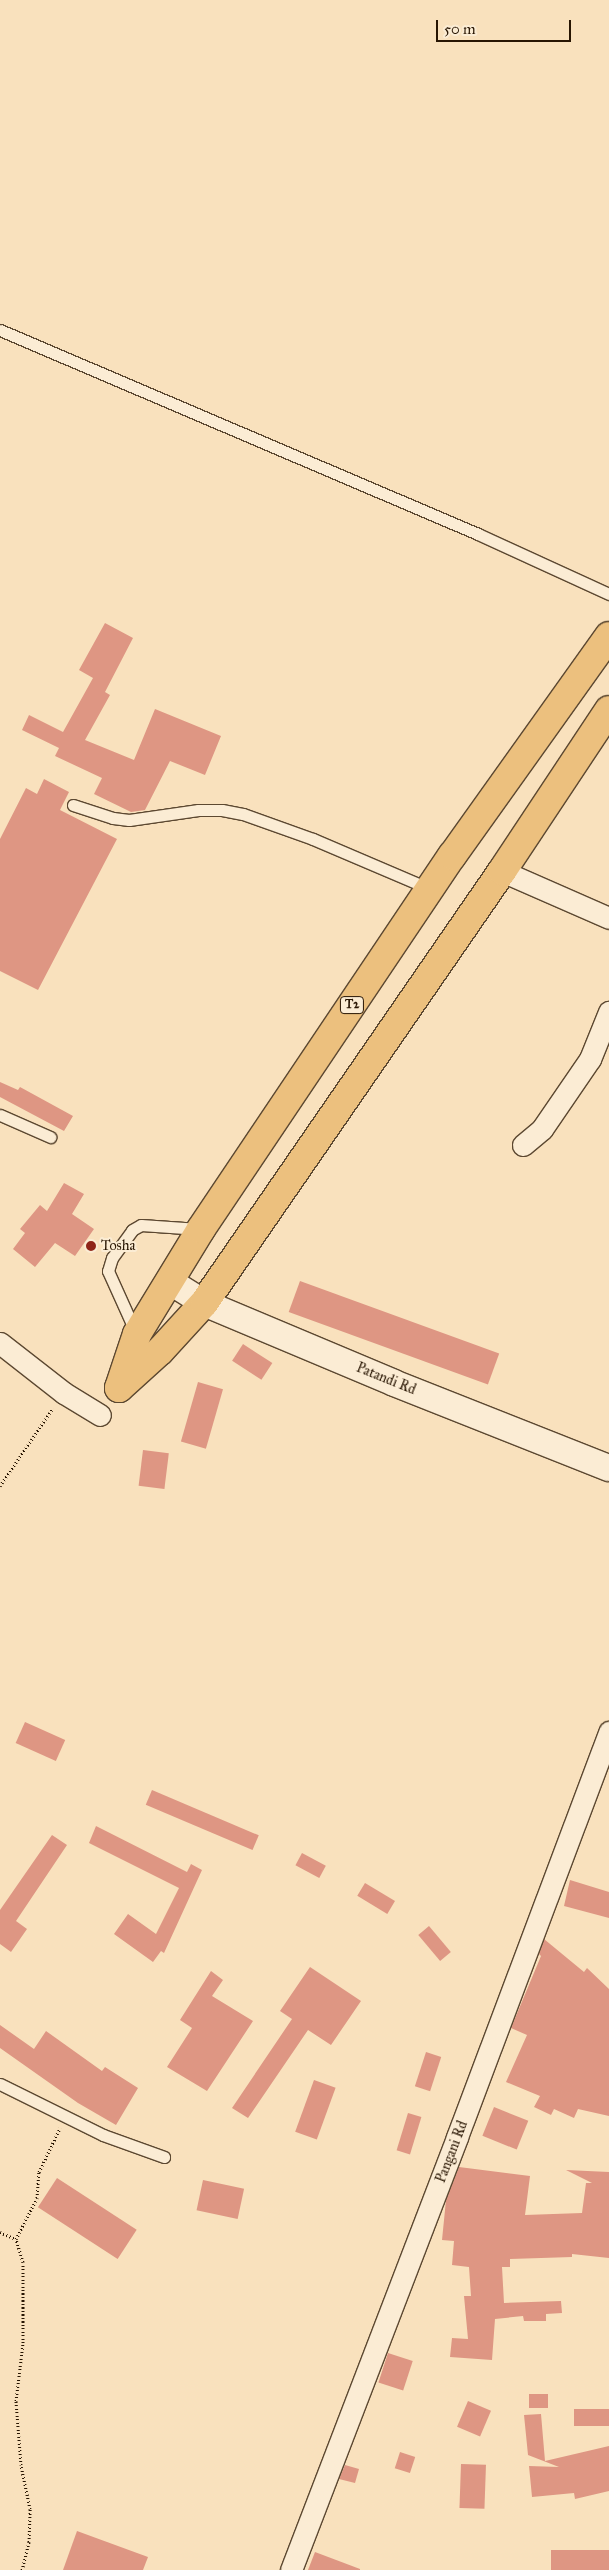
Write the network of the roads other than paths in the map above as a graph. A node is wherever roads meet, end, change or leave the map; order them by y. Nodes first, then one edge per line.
1 (0, 330) edge
2 (609, 594) edge
3 (609, 636) edge
4 (609, 710) edge
5 (73, 805) dead end
6 (502, 871) junction
7 (430, 889) junction
8 (609, 918) edge
9 (609, 1012) edge
10 (0, 1115) edge
11 (50, 1137) dead end
12 (523, 1145) dead end
13 (200, 1229) junction
14 (169, 1281) junction
15 (204, 1303) junction
16 (136, 1334) junction
17 (0, 1343) edge
18 (100, 1415) dead end
19 (609, 1468) edge
20 (609, 1732) edge
21 (0, 2084) edge
22 (164, 2157) dead end
23 (291, 2570) edge

1 - 2 lane
3 - 7 highway, T2
4 - 6 highway, T2
5 - 7 lane
6 - 8 street
6 - 15 highway, T2
7 - 13 highway, T2
9 - 12 street
10 - 11 lane
13 - 14 highway, T2
13 - 16 lane
14 - 15 street, Patandi Rd
14 - 16 highway, T2
15 - 16 highway, T2
15 - 19 street, Patandi Rd
17 - 18 street
20 - 23 street, Pangani Rd
21 - 22 lane

